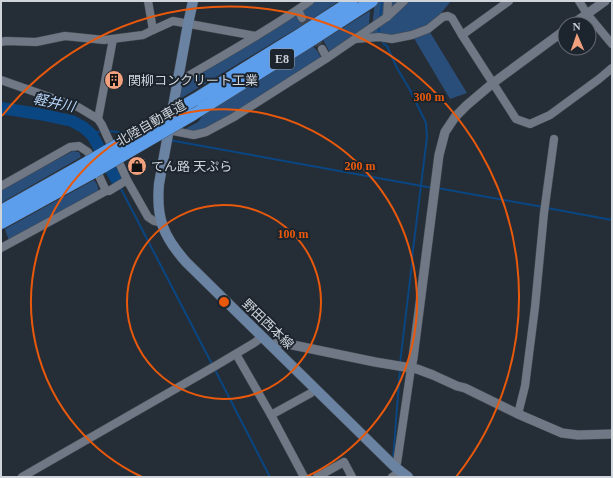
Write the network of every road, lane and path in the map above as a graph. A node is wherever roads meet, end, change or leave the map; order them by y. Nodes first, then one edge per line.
1 (148, 1) edge
2 (193, 1) edge
3 (310, 1) edge
4 (352, 1) edge
5 (372, 1) edge
6 (388, 1) edge
7 (404, 1) edge
8 (509, 1) edge
9 (579, 1) edge
10 (605, 1) edge
11 (298, 10) junction
12 (587, 14) junction
13 (584, 16) edge
14 (302, 18) tunnel mouth
15 (385, 18) junction
16 (188, 24) junction
17 (153, 30) junction
18 (462, 35) junction
19 (256, 36) junction
20 (557, 36) edge
21 (113, 39) junction
22 (356, 39) junction
23 (1, 42) edge
24 (612, 44) edge
25 (322, 49) tunnel mouth
26 (327, 58) junction
27 (612, 68) edge
28 (1, 80) edge
29 (178, 82) junction
30 (492, 83) junction
31 (98, 119) junction
32 (168, 130) junction
33 (554, 139) dead end
34 (91, 167) junction
35 (126, 181) junction
36 (1, 186) edge
37 (106, 191) junction
38 (1, 211) edge
39 (1, 223) edge
40 (161, 223) junction
41 (1, 248) edge
42 (262, 337) junction
43 (272, 346) junction
44 (236, 354) junction
45 (411, 368) junction
46 (315, 388) junction
47 (518, 414) junction
48 (271, 415) junction
49 (612, 434) edge
50 (395, 471) edge
51 (22, 477) edge
52 (304, 477) edge
53 (317, 477) edge
54 (352, 477) edge
55 (408, 477) edge

1 - 17 street
2 - 16 main road, 野田西本線
3 - 11 street
4 - 34 highway, 北陸自動車道 / E8, bridge
5 - 34 highway, 北陸自動車道 / E8, bridge
6 - 15 street
7 - 15 street
8 - 18 street
9 - 12 street
10 - 12 street
11 - 14 street
11 - 19 street
12 - 13 street
12 - 24 street
15 - 22 street
16 - 17 street
16 - 19 street
16 - 29 main road, 野田西本線
17 - 21 street
18 - 22 street
18 - 30 street
19 - 29 street
20 - 30 street
21 - 23 street
21 - 31 street
22 - 26 street
25 - 26 street
26 - 32 street
27 - 30 street
28 - 31 street
29 - 32 main road, 野田西本線
30 - 45 street
31 - 35 street
32 - 40 main road, 野田西本線
33 - 47 street
34 - 38 highway, 北陸自動車道 / E8
34 - 39 highway, 北陸自動車道 / E8
35 - 37 street
35 - 40 street
36 - 37 street
37 - 41 street
40 - 42 main road, 野田西本線
42 - 43 main road, 野田西本線
42 - 44 street
43 - 45 street
43 - 46 main road, 野田西本線
44 - 48 street
44 - 51 street
45 - 47 street
45 - 50 street
46 - 48 street
46 - 50 main road, 野田西本線
47 - 49 street
48 - 52 street
50 - 55 main road, 野田西本線
53 - 54 street

